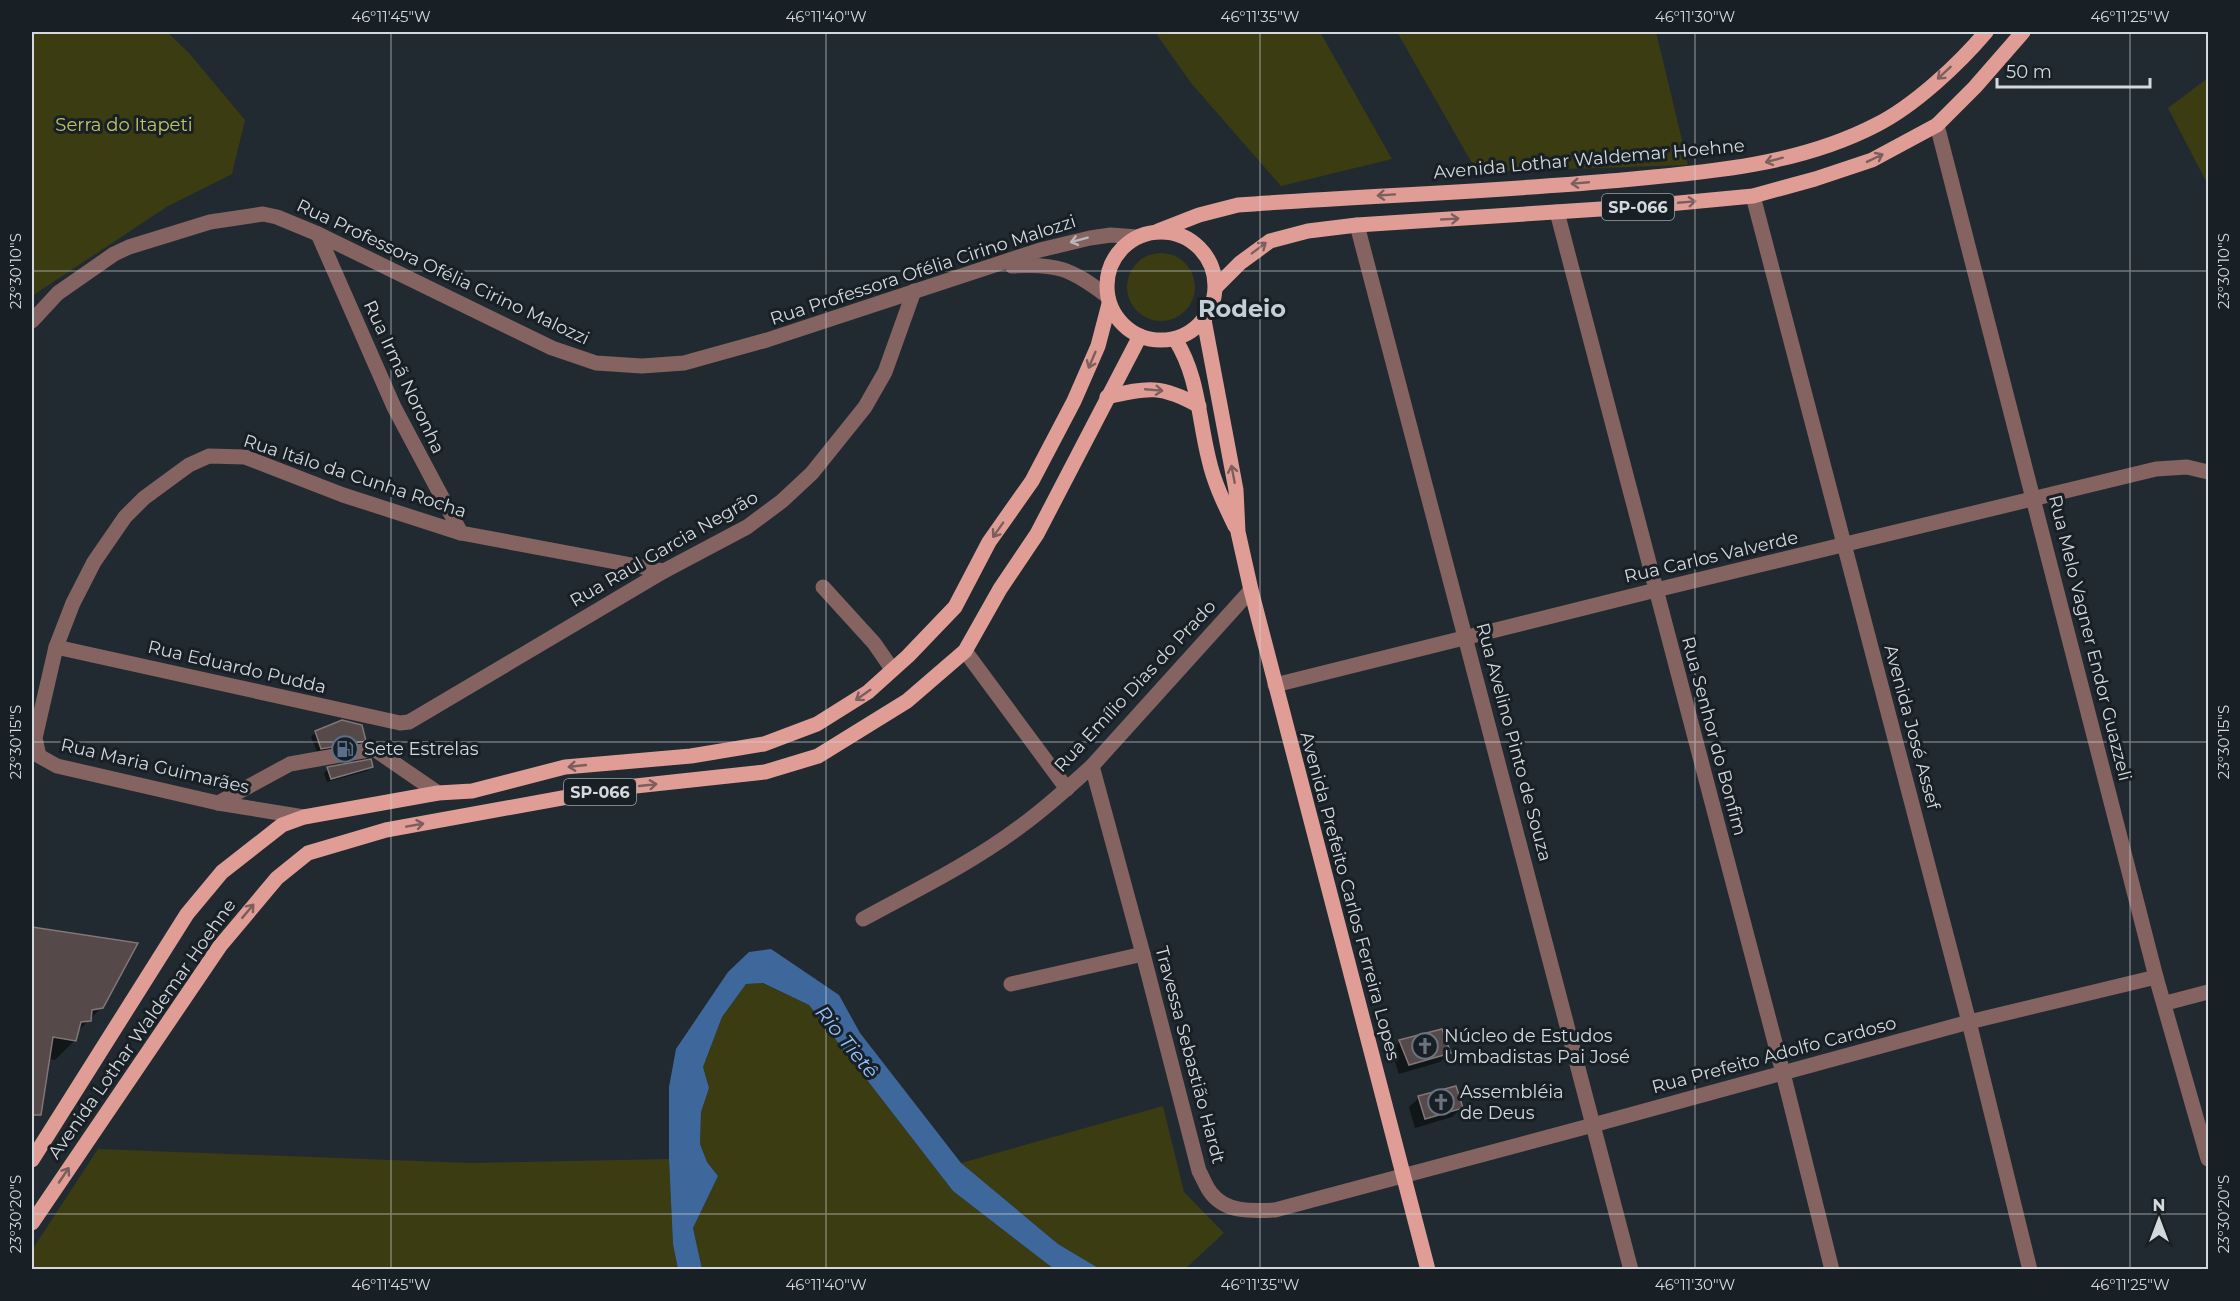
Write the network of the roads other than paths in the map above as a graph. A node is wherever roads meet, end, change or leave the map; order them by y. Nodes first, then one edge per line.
1 (1986, 32) edge
2 (2023, 32) edge
3 (1937, 125) junction
4 (1753, 196) junction
5 (1557, 212) junction
6 (1357, 225) junction
7 (1158, 231) junction
8 (318, 234) junction
9 (1137, 237) junction
10 (991, 267) junction
11 (1216, 287) junction
12 (914, 291) junction
13 (1108, 300) junction
14 (1204, 320) junction
15 (32, 321) edge
16 (1140, 336) junction
17 (1175, 339) junction
18 (1107, 397) junction
19 (1199, 406) junction
20 (2208, 472) edge
21 (2034, 499) junction
22 (1238, 532) junction
23 (461, 533) junction
24 (1844, 546) junction
25 (664, 570) junction
26 (824, 587) dead end
27 (1251, 590) junction
28 (1656, 590) junction
29 (1467, 639) junction
30 (56, 646) junction
31 (965, 651) junction
32 (892, 669) junction
33 (1275, 685) junction
34 (409, 722) joint
35 (1092, 766) junction
36 (1067, 789) junction
37 (438, 792) junction
38 (218, 803) junction
39 (304, 817) junction
40 (863, 920) dead end
41 (1143, 954) junction
42 (2156, 977) junction
43 (1011, 984) dead end
44 (2208, 992) edge
45 (2166, 1003) junction
46 (1969, 1022) junction
47 (1783, 1073) junction
48 (1593, 1125) junction
49 (2208, 1159) edge
50 (32, 1160) edge
51 (1403, 1177) junction
52 (32, 1223) edge
53 (1428, 1269) edge
54 (1631, 1269) edge
55 (1832, 1269) edge
56 (2030, 1269) edge

1 -> 7 main road, Avenida Lothar Waldemar Hoehne / SP-066
2 - 3 main road, SP-066
4 -> 3 main road, SP-066
3 - 21 street, Rua Melo Vagner Endor Guazzeli
5 -> 4 main road, SP-066
4 - 24 street, Avenida José Assef
6 -> 5 main road, SP-066
5 - 28 street, Rua Senhor do Bonfim
11 -> 6 main road, SP-066
6 - 29 street, Rua Avelino Pinto de Souza
7 - 9 main road
7 - 11 main road
8 - 12 street, Rua Professora Ofélia Cirino Malozzi
8 - 15 street, Rua Professora Ofélia Cirino Malozzi
8 - 23 street, Rua Irmã Noronha
9 -> 10 street, Rua Professora Ofélia Cirino Malozzi
9 - 13 main road
10 - 12 street, Rua Professora Ofélia Cirino Malozzi
10 - 13 street
11 - 14 main road
12 - 25 street, Rua Raul Garcia Negrão
13 - 16 main road
13 -> 32 main road, Avenida Lothar Waldemar Hoehne / SP-066
14 - 17 main road
22 -> 14 main road, Avenida Prefeito Carlos Ferreira Lopes
16 - 17 main road
16 - 18 main road, Avenida Lothar Waldemar Hoehne / SP-066
17 - 19 main road, Avenida Prefeito Carlos Ferreira Lopes
18 -> 19 main road
18 - 31 main road, Avenida Lothar Waldemar Hoehne / SP-066
19 - 22 main road, Avenida Prefeito Carlos Ferreira Lopes
20 - 21 street, Rua Carlos Valverde
21 - 24 street, Rua Carlos Valverde
21 - 42 street, Rua Melo Vagner Endor Guazzeli
22 - 27 main road, Avenida Prefeito Carlos Ferreira Lopes
23 - 25 street, Rua Itálo da Cunha Rocha
23 - 30 street, Rua Itálo da Cunha Rocha
24 - 28 street, Rua Carlos Valverde
24 - 46 street, Avenida José Assef
25 - 34 street, Rua Raul Garcia Negrão
26 - 32 street
27 - 33 main road, Avenida Prefeito Carlos Ferreira Lopes
27 - 35 street, Rua Emílio Dias do Prado
28 - 29 street, Rua Carlos Valverde
28 - 47 street, Rua Senhor do Bonfim
29 - 33 street, Rua Carlos Valverde
29 - 48 street, Rua Avelino Pinto de Souza
30 - 34 street, Rua Eduardo Pudda
30 - 38 street, Rua Maria Guimarães
31 - 36 street
52 -> 31 main road, Avenida Lothar Waldemar Hoehne / SP-066
32 -> 37 main road, Avenida Lothar Waldemar Hoehne / SP-066
33 - 51 main road, Avenida Prefeito Carlos Ferreira Lopes
35 - 36 street, Rua Emílio Dias do Prado
35 - 41 street, Travessa Sebastião Hardt
36 - 40 street, Rua Emílio Dias do Prado
37 - 38 street
37 - 39 main road, Avenida Lothar Waldemar Hoehne / SP-066
38 - 39 street, Rua Maria Guimarães
39 - 50 main road, Avenida Lothar Waldemar Hoehne / SP-066
41 - 43 street
41 - 51 street, Travessa Sebastião Hardt
42 - 45 street, Rua Melo Vagner Endor Guazzeli
42 - 46 street, Rua Prefeito Adolfo Cardoso
44 - 45 street
45 - 49 street, Rua Melo Vagner Endor Guazzeli
46 - 47 street, Rua Prefeito Adolfo Cardoso
46 - 56 street, Avenida José Assef
47 - 48 street, Rua Prefeito Adolfo Cardoso
47 - 55 street, Rua Senhor do Bonfim
48 - 51 street, Rua Prefeito Adolfo Cardoso
48 - 54 street, Rua Avelino Pinto de Souza
51 - 53 main road, Avenida Prefeito Carlos Ferreira Lopes

